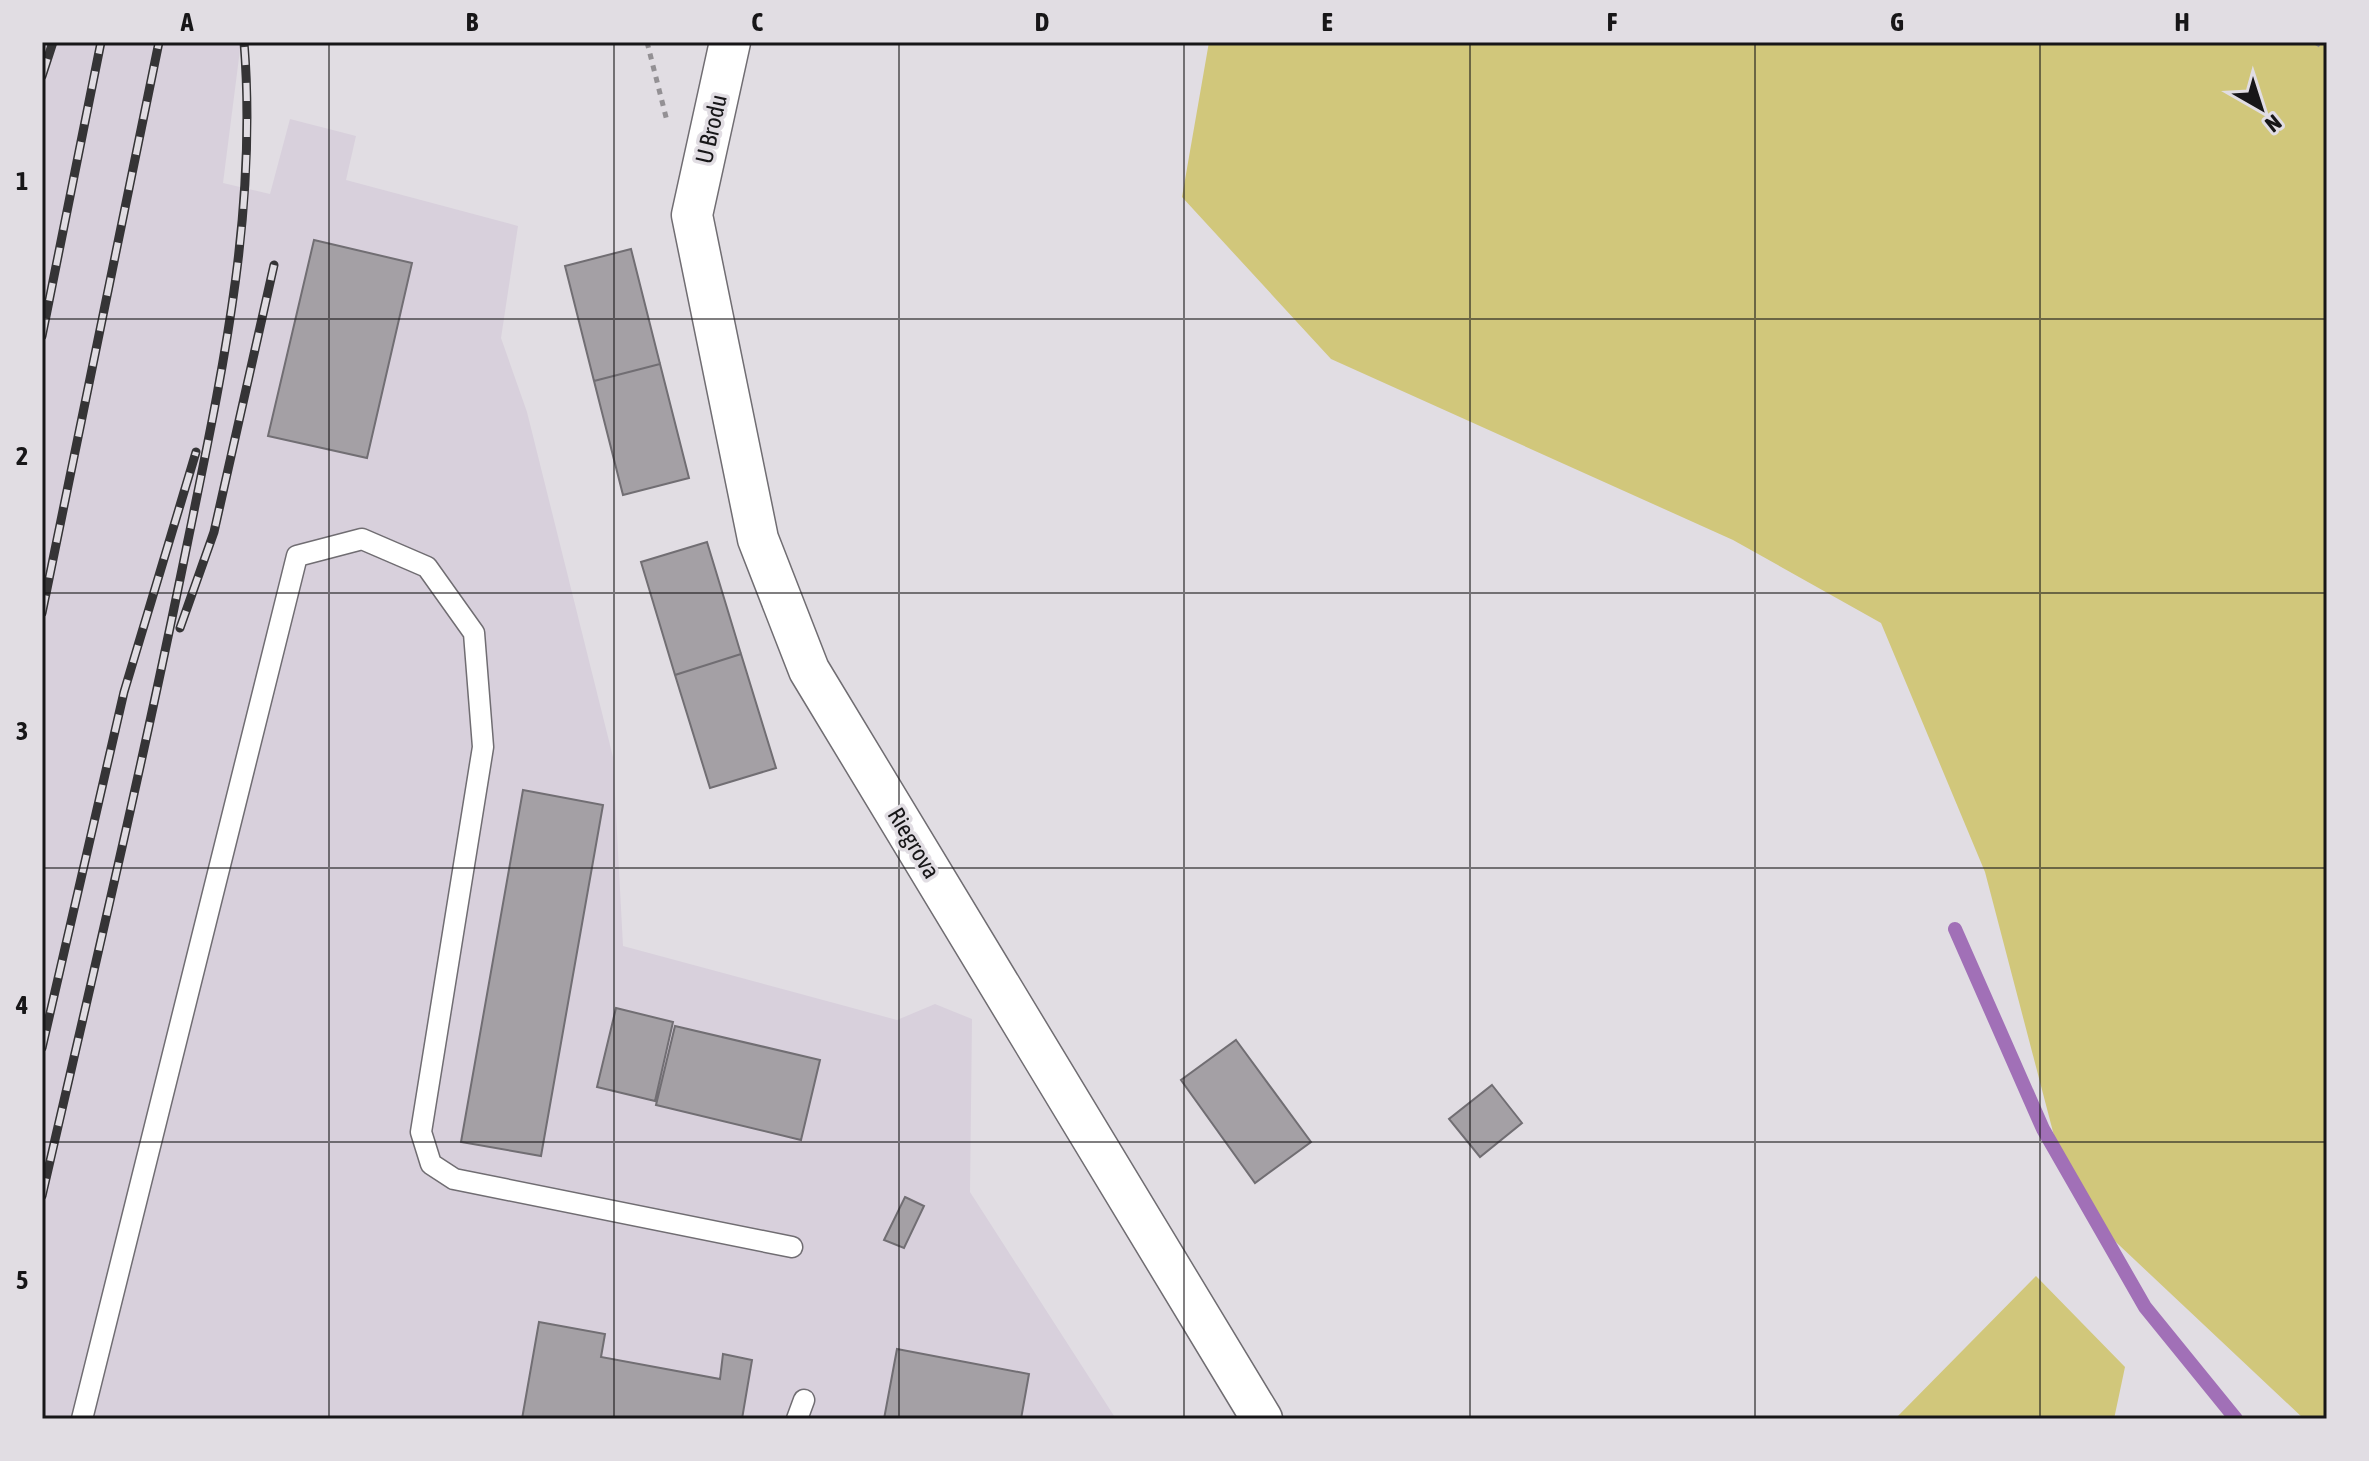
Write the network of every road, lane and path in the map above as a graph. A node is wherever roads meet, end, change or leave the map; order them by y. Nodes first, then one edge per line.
1 (730, 42) edge
2 (2315, 42) edge
3 (2327, 49) edge
4 (692, 215) joint
5 (792, 1247) dead end
6 (82, 1419) edge
7 (1262, 1419) edge

1 - 4 street, U Brodu
2 - 3 path
4 - 7 street, Riegrova
5 - 6 lane

